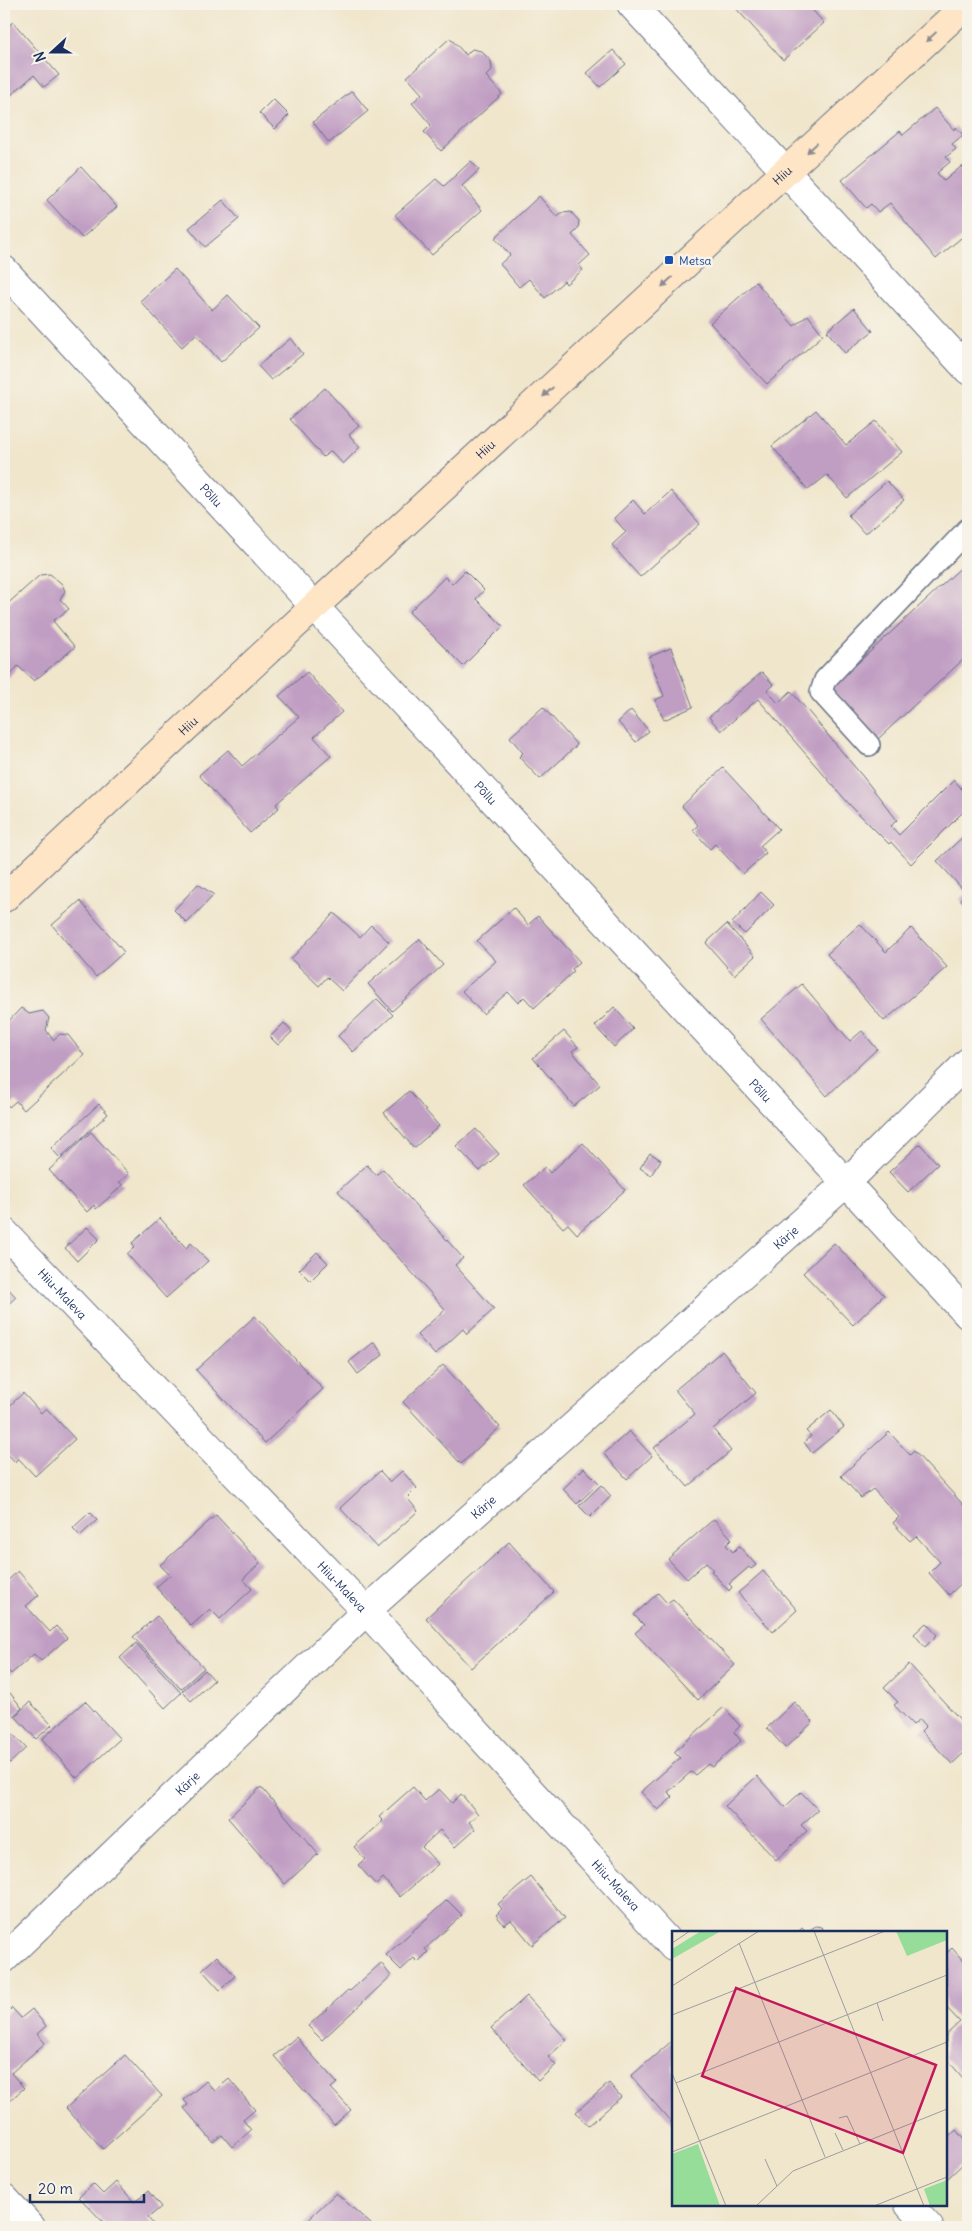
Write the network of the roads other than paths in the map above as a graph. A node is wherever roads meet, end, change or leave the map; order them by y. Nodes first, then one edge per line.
1 (631, 4) edge
2 (967, 4) edge
3 (786, 172) junction
4 (4, 270) edge
5 (968, 370) edge
6 (968, 528) edge
7 (314, 607) junction
8 (869, 745) dead end
9 (4, 898) edge
10 (968, 1062) edge
11 (846, 1183) junction
12 (4, 1232) edge
13 (968, 1316) edge
14 (366, 1611) junction
15 (672, 1946) edge
16 (4, 1959) edge
17 (4, 2198) edge
18 (910, 2206) edge
19 (31, 2227) edge
20 (929, 2227) edge

1 - 3 street
2 -> 3 street, Hiiu
3 - 5 street
3 -> 7 street, Hiiu
4 - 7 street, Põllu
6 - 8 lane
7 - 9 street, Hiiu
7 - 11 street, Põllu
10 - 11 street, Kärje
11 - 13 street, Põllu
11 - 14 street, Kärje
12 - 14 street, Hiiu-Maleva
14 - 15 street, Hiiu-Maleva
14 - 16 street, Kärje
17 - 19 street
18 - 20 street

